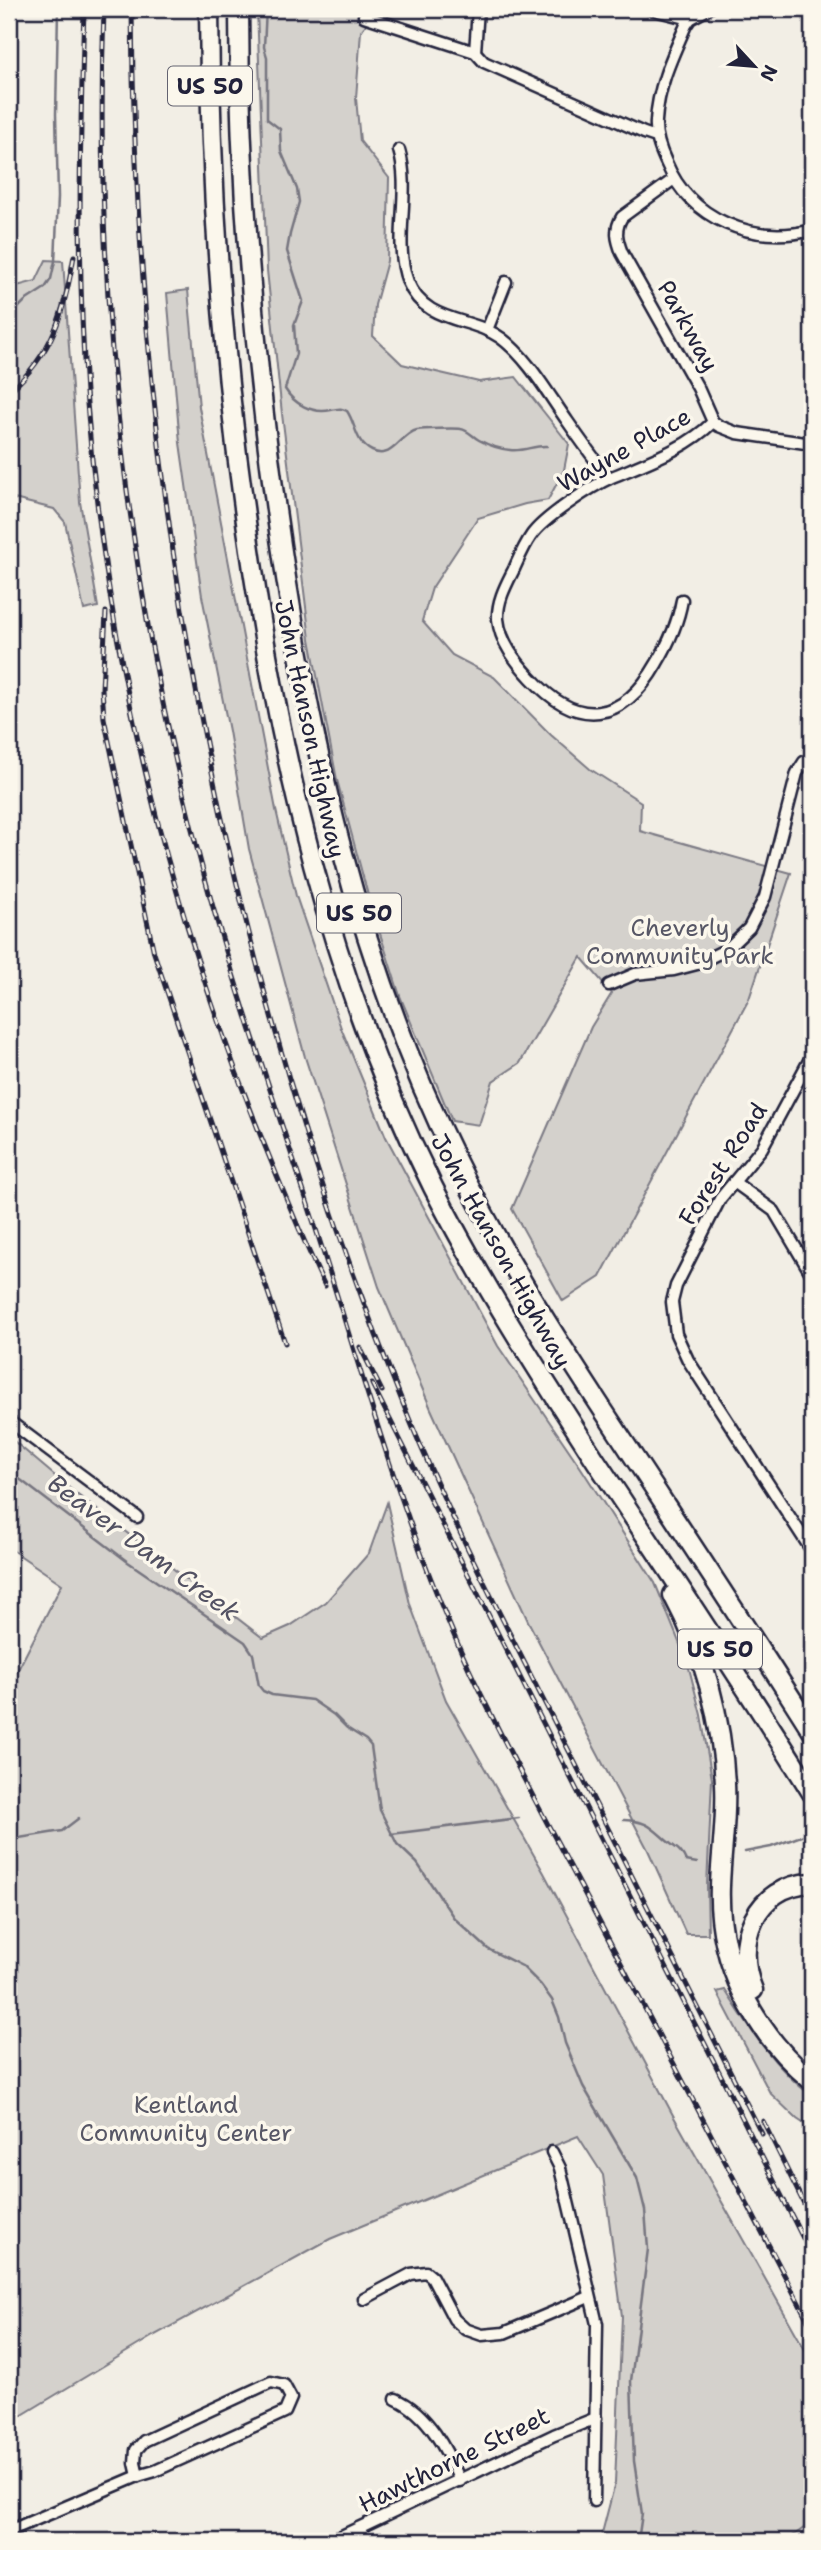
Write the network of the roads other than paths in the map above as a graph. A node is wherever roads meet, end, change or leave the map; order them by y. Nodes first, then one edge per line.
1 (207, 9) edge
2 (239, 9) edge
3 (478, 9) edge
4 (650, 9) edge
5 (708, 9) edge
6 (364, 16) dead end
7 (690, 19) junction
8 (475, 52) junction
9 (656, 137) junction
10 (399, 150) dead end
11 (674, 179) junction
12 (812, 230) edge
13 (506, 282) dead end
14 (487, 330) junction
15 (713, 422) junction
16 (812, 444) edge
17 (609, 478) junction
18 (682, 600) dead end
19 (812, 758) edge
20 (609, 985) dead end
21 (812, 1055) edge
22 (734, 1182) junction
23 (812, 1275) edge
24 (9, 1421) edge
25 (626, 1506) junction
26 (137, 1517) dead end
27 (812, 1551) edge
28 (806, 1718) edge
29 (812, 1731) edge
30 (812, 1793) edge
31 (812, 1883) edge
32 (812, 2067) edge
33 (812, 2081) edge
34 (552, 2152) dead end
35 (589, 2297) junction
36 (365, 2299) dead end
37 (396, 2399) dead end
38 (596, 2418) junction
39 (138, 2476) junction
40 (460, 2481) junction
41 (594, 2501) dead end
42 (359, 2529) junction
43 (9, 2531) edge
44 (331, 2541) edge
45 (366, 2541) edge

1 - 25 highway, John Hanson Highway / US 50
2 - 28 highway, John Hanson Highway / US 50
3 - 8 street
4 - 7 street
5 - 7 street
6 - 8 street
7 - 9 street
8 - 9 street
9 - 11 street
10 - 14 street
11 - 12 street
11 - 15 street, Parkway
13 - 14 street
14 - 17 street
15 - 16 street
15 - 17 street, Wayne Place
17 - 18 street, Wayne Place
19 - 20 street
21 - 22 street, Forest Road
22 - 23 street
22 - 27 street, Forest Road
24 - 26 street
25 - 30 highway, John Hanson Highway / US 50
25 - 33 highway
28 - 29 highway, John Hanson Highway / US 50
31 - 32 highway
34 - 35 street
35 - 36 street
35 - 38 street
37 - 40 street
38 - 40 street, Hawthorne Street
38 - 41 street
39 - 39 street
39 - 43 street
40 - 42 street, Hawthorne Street
42 - 44 street, Hawthorne Street
42 - 45 street

